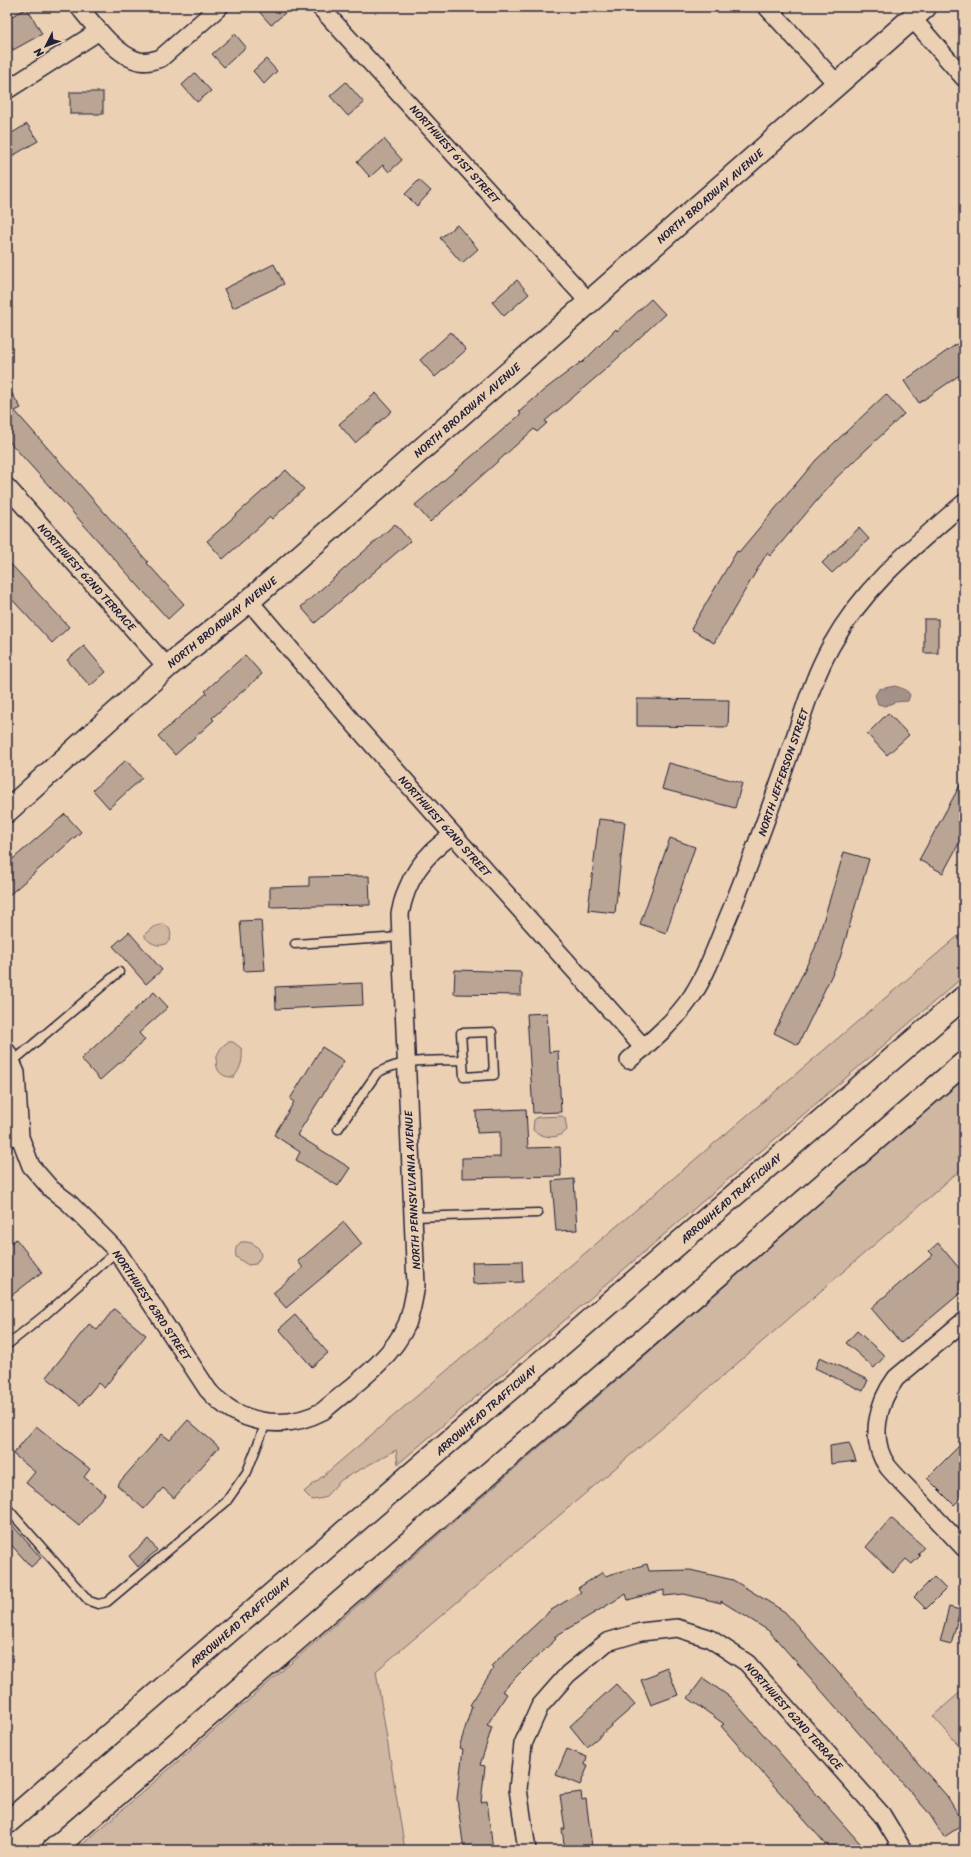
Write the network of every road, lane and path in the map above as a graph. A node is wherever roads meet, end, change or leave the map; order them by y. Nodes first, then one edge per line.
1 (79, 7) edge
2 (218, 7) edge
3 (320, 7) edge
4 (767, 7) edge
5 (918, 13) edge
6 (99, 30) junction
7 (964, 78) edge
8 (837, 84) junction
9 (7, 90) edge
10 (589, 302) junction
11 (7, 488) edge
12 (964, 503) edge
13 (249, 601) junction
14 (167, 667) junction
15 (7, 811) edge
16 (453, 835) junction
17 (401, 937) junction
18 (296, 944) dead end
19 (119, 972) dead end
20 (964, 997) edge
21 (644, 1048) junction
22 (9, 1057) edge
23 (463, 1060) junction
24 (629, 1060) dead end
25 (406, 1062) junction
26 (964, 1064) edge
27 (338, 1129) dead end
28 (13, 1140) edge
29 (538, 1213) dead end
30 (413, 1216) junction
31 (117, 1251) junction
32 (964, 1321) edge
33 (7, 1346) edge
34 (215, 1398) joint
35 (266, 1423) junction
36 (7, 1508) edge
37 (964, 1548) edge
38 (7, 1823) edge
39 (53, 1850) edge
40 (527, 1850) edge
41 (903, 1850) edge

1 - 6 street
2 - 6 street
3 - 10 street, NORTHWEST 61ST STREET
4 - 8 street
5 - 7 street
5 - 8 main road, NORTH BROADWAY AVENUE
6 - 9 street
8 - 10 main road, NORTH BROADWAY AVENUE
10 - 13 main road, NORTH BROADWAY AVENUE
11 - 14 street, NORTHWEST 62ND TERRACE
12 - 21 street, NORTH JEFFERSON STREET
13 - 14 main road, NORTH BROADWAY AVENUE
13 - 16 street, NORTHWEST 62ND STREET
14 - 15 main road, NORTH BROADWAY AVENUE
16 - 17 street, NORTH PENNSYLVANIA AVENUE
16 - 21 street, NORTHWEST 62ND STREET
17 - 18 lane
17 - 25 street, NORTH PENNSYLVANIA AVENUE
19 - 22 lane
20 - 38 main road, ARROWHEAD TRAFFICWAY
21 - 24 street, NORTH JEFFERSON STREET
22 - 28 street, NORTHWEST 63RD STREET
23 - 23 lane
23 - 25 lane
25 - 27 lane
25 - 30 street, NORTH PENNSYLVANIA AVENUE
26 - 39 main road
28 - 31 street, NORTHWEST 63RD STREET
29 - 30 lane
30 - 35 street, NORTH PENNSYLVANIA AVENUE
31 - 33 lane
31 - 34 street, NORTHWEST 63RD STREET
32 - 37 street
34 - 35 street, NORTH PENNSYLVANIA AVENUE
35 - 36 lane
40 - 41 street, NORTHWEST 62ND TERRACE

